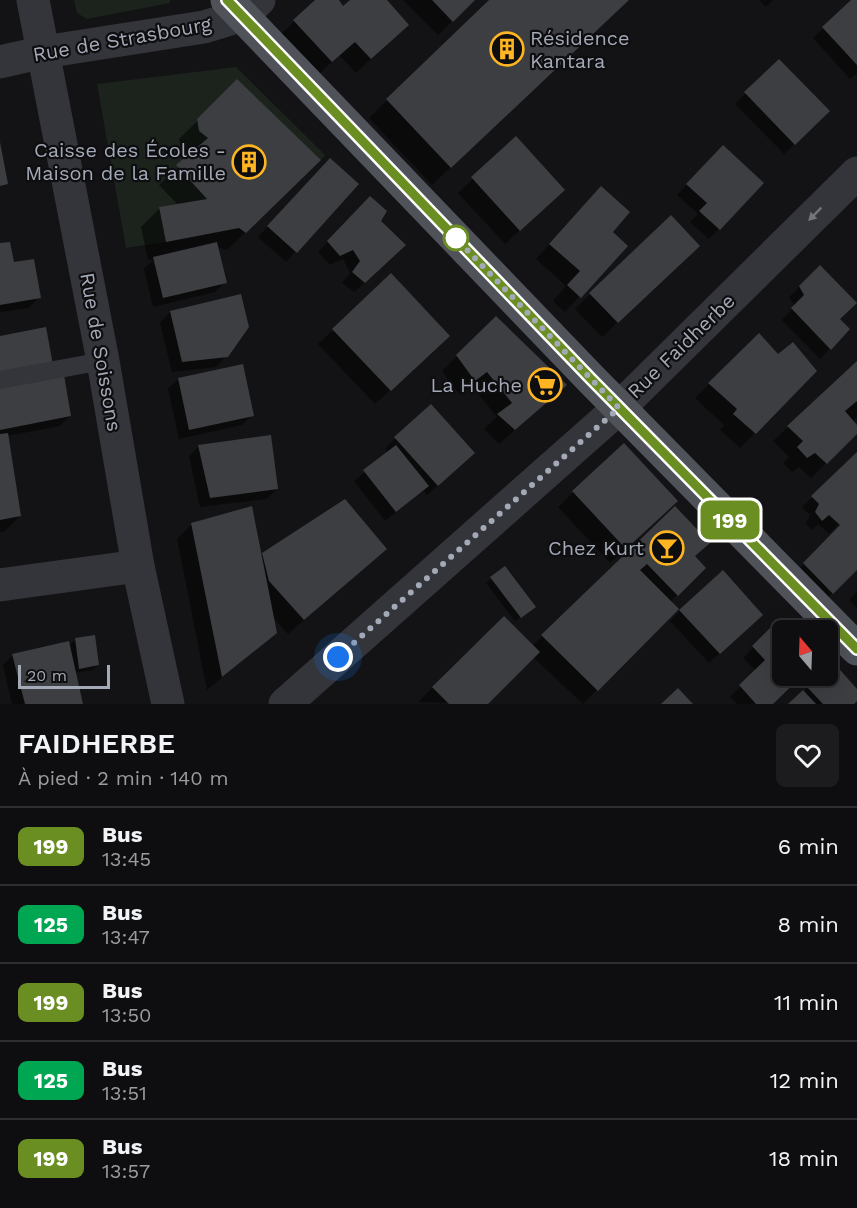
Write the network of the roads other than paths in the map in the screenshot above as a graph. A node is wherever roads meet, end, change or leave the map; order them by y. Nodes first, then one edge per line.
1 (33, 0) edge
2 (243, 5) edge
3 (44, 52) junction
4 (0, 62) edge
5 (857, 173) edge
6 (103, 361) junction
7 (0, 380) edge
8 (619, 408) junction
9 (138, 566) junction
10 (0, 585) edge
11 (857, 649) edge
12 (168, 704) edge
13 (285, 704) edge

1 - 3 street, Rue de Soissons
2 - 3 street, Rue de Strasbourg
2 - 8 main road
3 - 4 street, Rue de Strasbourg
3 - 6 street, Rue de Soissons
5 -> 8 street, Rue Faidherbe
6 - 7 lane
6 - 9 street, Rue de Soissons
8 - 11 main road
8 - 13 street, Rue Faidherbe
9 - 10 street
9 - 12 street, Rue de Soissons

